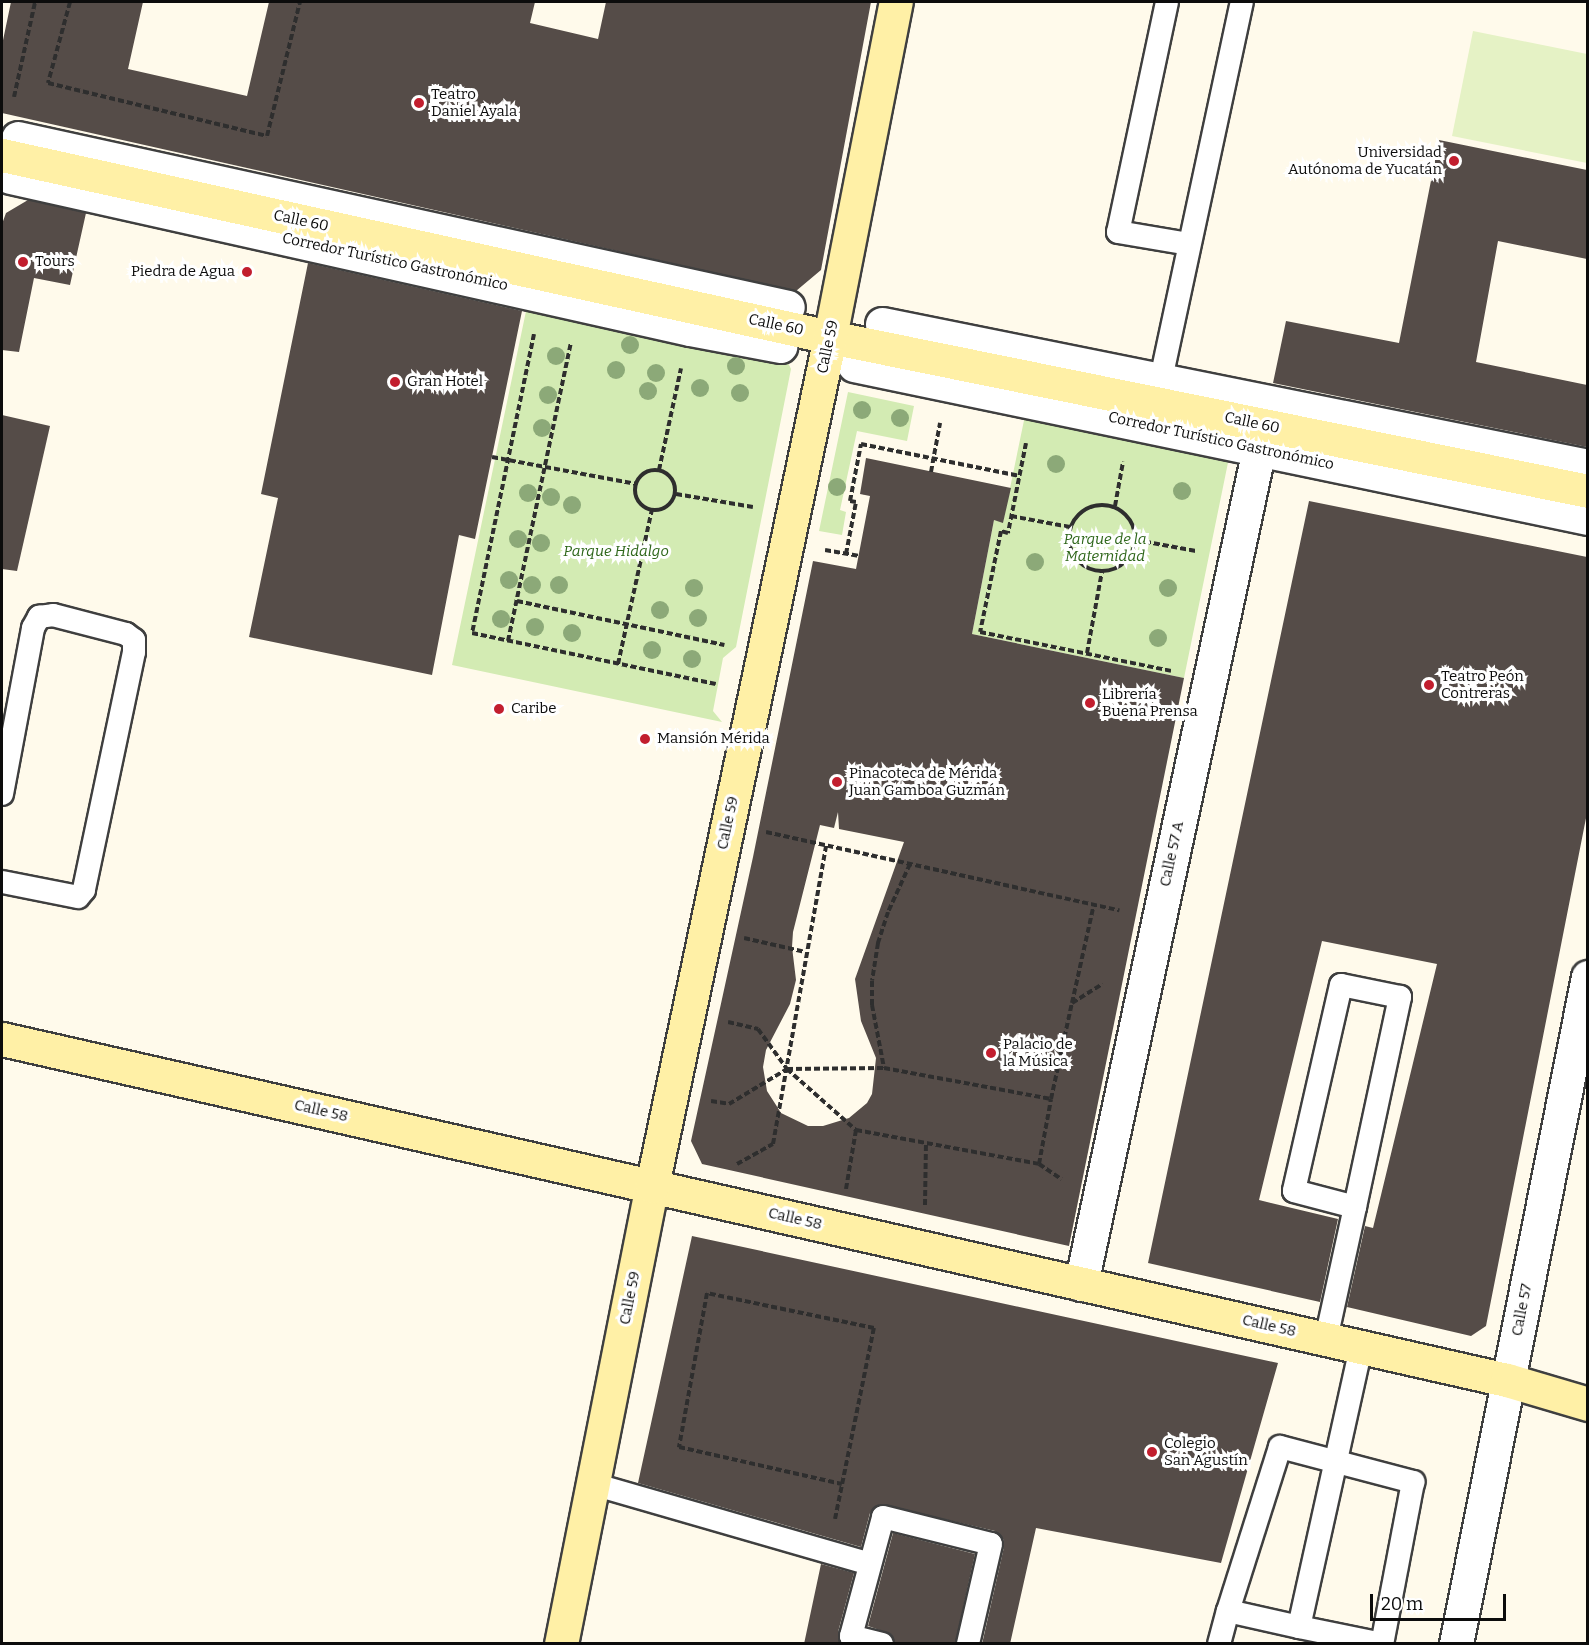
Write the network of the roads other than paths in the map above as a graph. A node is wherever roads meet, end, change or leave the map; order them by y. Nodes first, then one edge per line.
1 (896, 2) edge
2 (1167, 2) edge
3 (1242, 2) edge
4 (10, 157) edge
5 (1189, 244) junction
6 (788, 307) dead end
7 (882, 324) dead end
8 (830, 337) junction
9 (780, 346) dead end
10 (854, 365) dead end
11 (1159, 392) junction
12 (1262, 437) junction
13 (1587, 466) edge
14 (1587, 491) edge
15 (1587, 518) edge
16 (8, 738) edge
17 (2, 791) edge
18 (2, 882) edge
19 (1587, 977) edge
20 (2, 1039) edge
21 (652, 1186) junction
22 (1355, 1207) junction
23 (1081, 1284) junction
24 (1326, 1339) junction
25 (1361, 1348) junction
26 (1507, 1380) junction
27 (1587, 1404) edge
28 (1335, 1461) junction
29 (593, 1484) junction
30 (870, 1564) junction
31 (1228, 1611) junction
32 (1299, 1627) junction
33 (561, 1644) edge
34 (882, 1644) edge
35 (968, 1644) edge
36 (1219, 1644) edge
37 (1382, 1644) edge
38 (1456, 1644) edge

1 - 8 main road, Calle 59
2 - 5 lane
3 - 5 lane
4 - 6 street
4 - 8 main road, Calle 60
4 - 9 street, Corredor Turístico Gastronómico
5 - 11 lane
7 - 11 street
8 - 11 main road, Calle 60
8 - 21 main road, Calle 59
10 - 12 street, Corredor Turístico Gastronómico
11 - 12 main road, Calle 60
11 - 13 street
12 - 14 main road, Calle 60
12 - 15 street, Corredor Turístico Gastronómico
12 - 23 street, Calle 57 A
16 - 17 lane
16 - 18 lane
19 - 26 street, Calle 57
20 - 21 main road, Calle 58
21 - 23 main road, Calle 58
21 - 29 main road, Calle 59
22 - 22 lane
22 - 24 lane
23 - 24 main road, Calle 58
24 - 25 main road, Calle 58
25 - 26 main road, Calle 58
25 - 28 lane
26 - 27 main road, Calle 58
26 - 38 street, Calle 57
28 - 31 lane
28 - 32 lane
28 - 37 lane
29 - 30 lane
29 - 33 main road, Calle 59
30 - 34 lane
30 - 35 lane
31 - 32 lane
31 - 36 lane
32 - 37 lane

